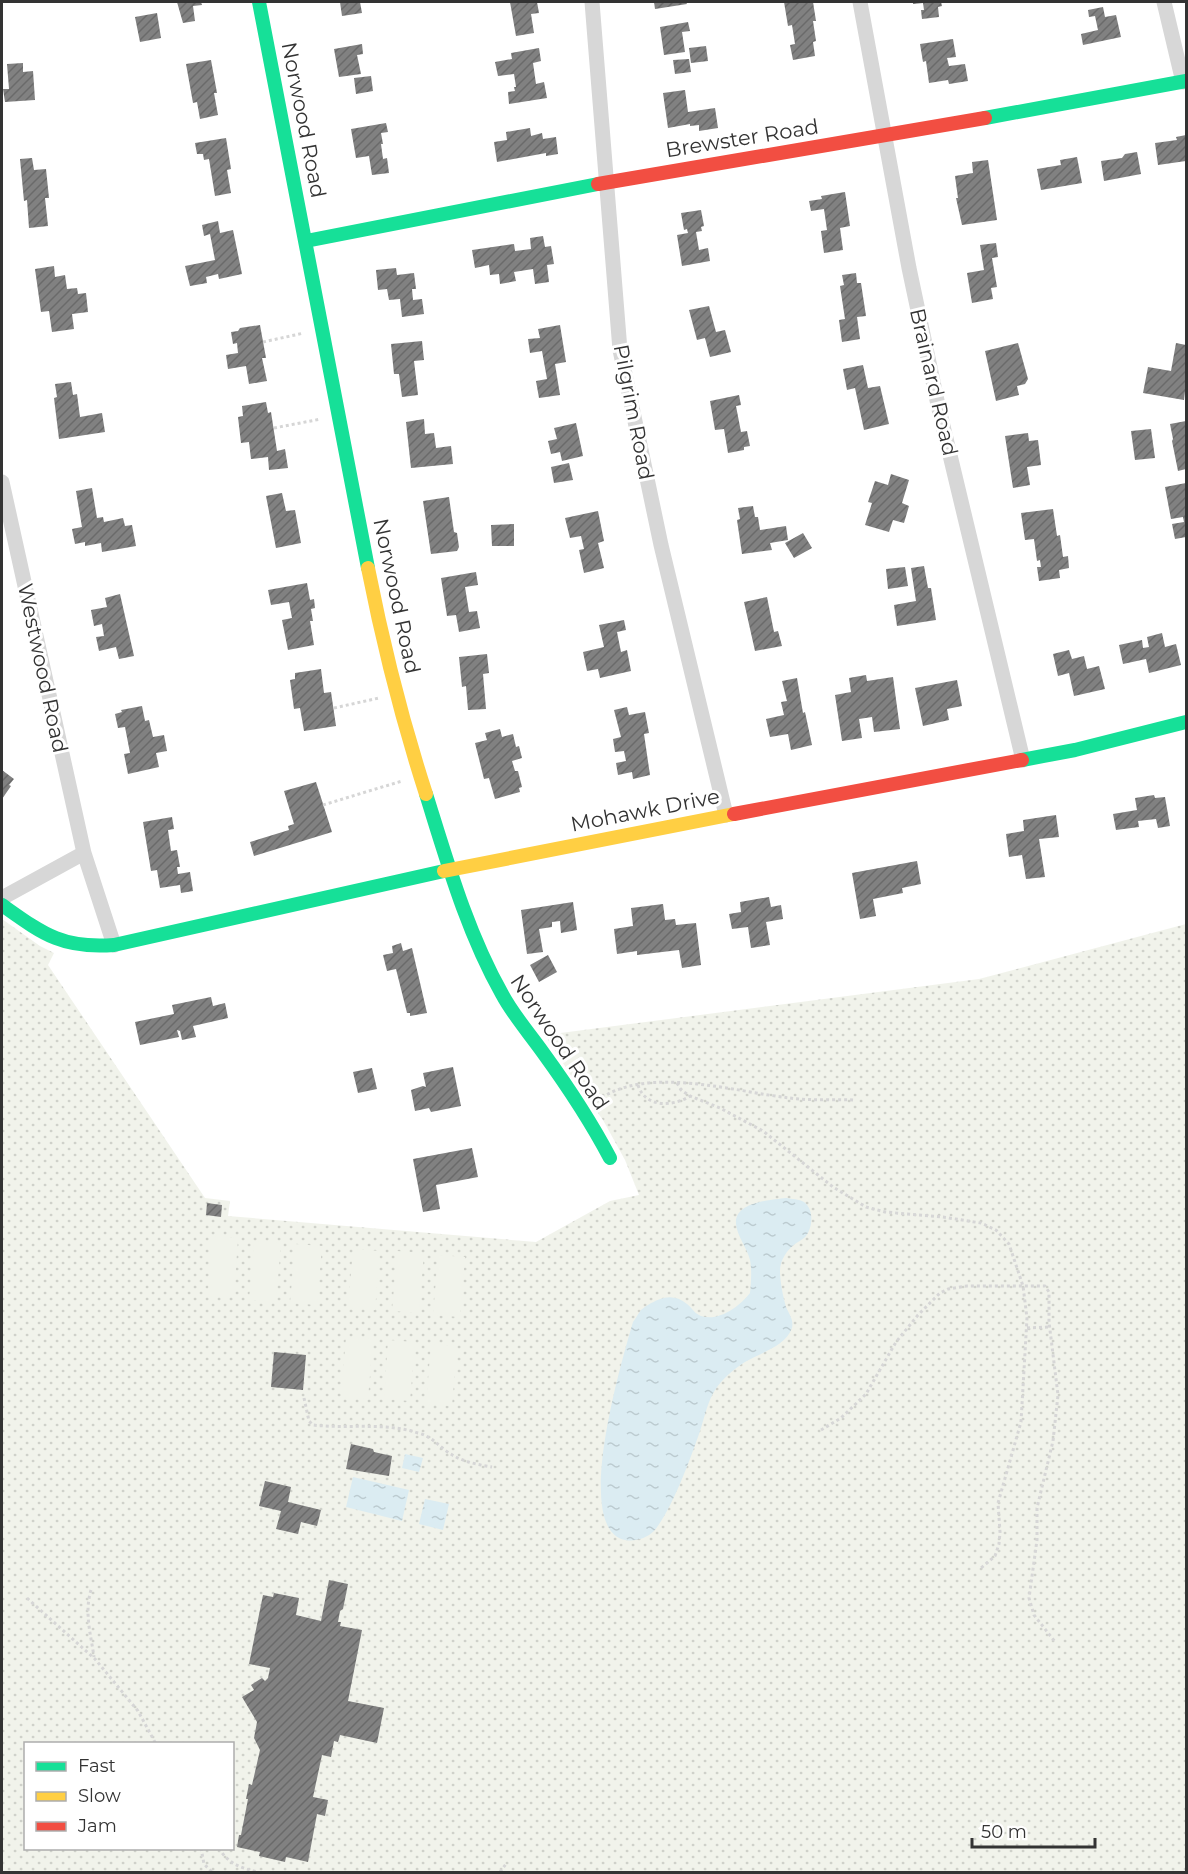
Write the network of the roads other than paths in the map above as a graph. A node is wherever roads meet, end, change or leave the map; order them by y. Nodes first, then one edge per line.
1 (259, 2) edge
2 (592, 2) edge
3 (860, 2) edge
4 (1164, 2) edge
5 (1185, 82) edge
6 (884, 136) junction
7 (606, 182) junction
8 (306, 242) junction
9 (2, 482) edge
10 (1186, 722) edge
11 (1023, 760) junction
12 (726, 816) junction
13 (84, 853) junction
14 (450, 870) junction
15 (2, 898) edge
16 (2, 905) edge
17 (114, 945) junction
18 (610, 1158) dead end

1 - 8 street, Norwood Road
2 - 7 street, Pilgrim Road
3 - 6 street, Brainard Road
4 - 5 street
5 - 6 street, Brewster Road
6 - 7 street, Brewster Road
6 - 11 street, Brainard Road
7 - 8 street, Brewster Road
7 - 12 street, Pilgrim Road
8 - 14 street, Norwood Road
9 - 13 street, Westwood Road
10 - 11 street, Mohawk Drive
11 - 12 street, Mohawk Drive
12 - 14 street, Mohawk Drive
13 - 15 street
13 - 17 street, Westwood Road
14 - 17 street, Mohawk Drive
14 - 18 street, Norwood Road
16 - 17 street, Mohawk Drive

